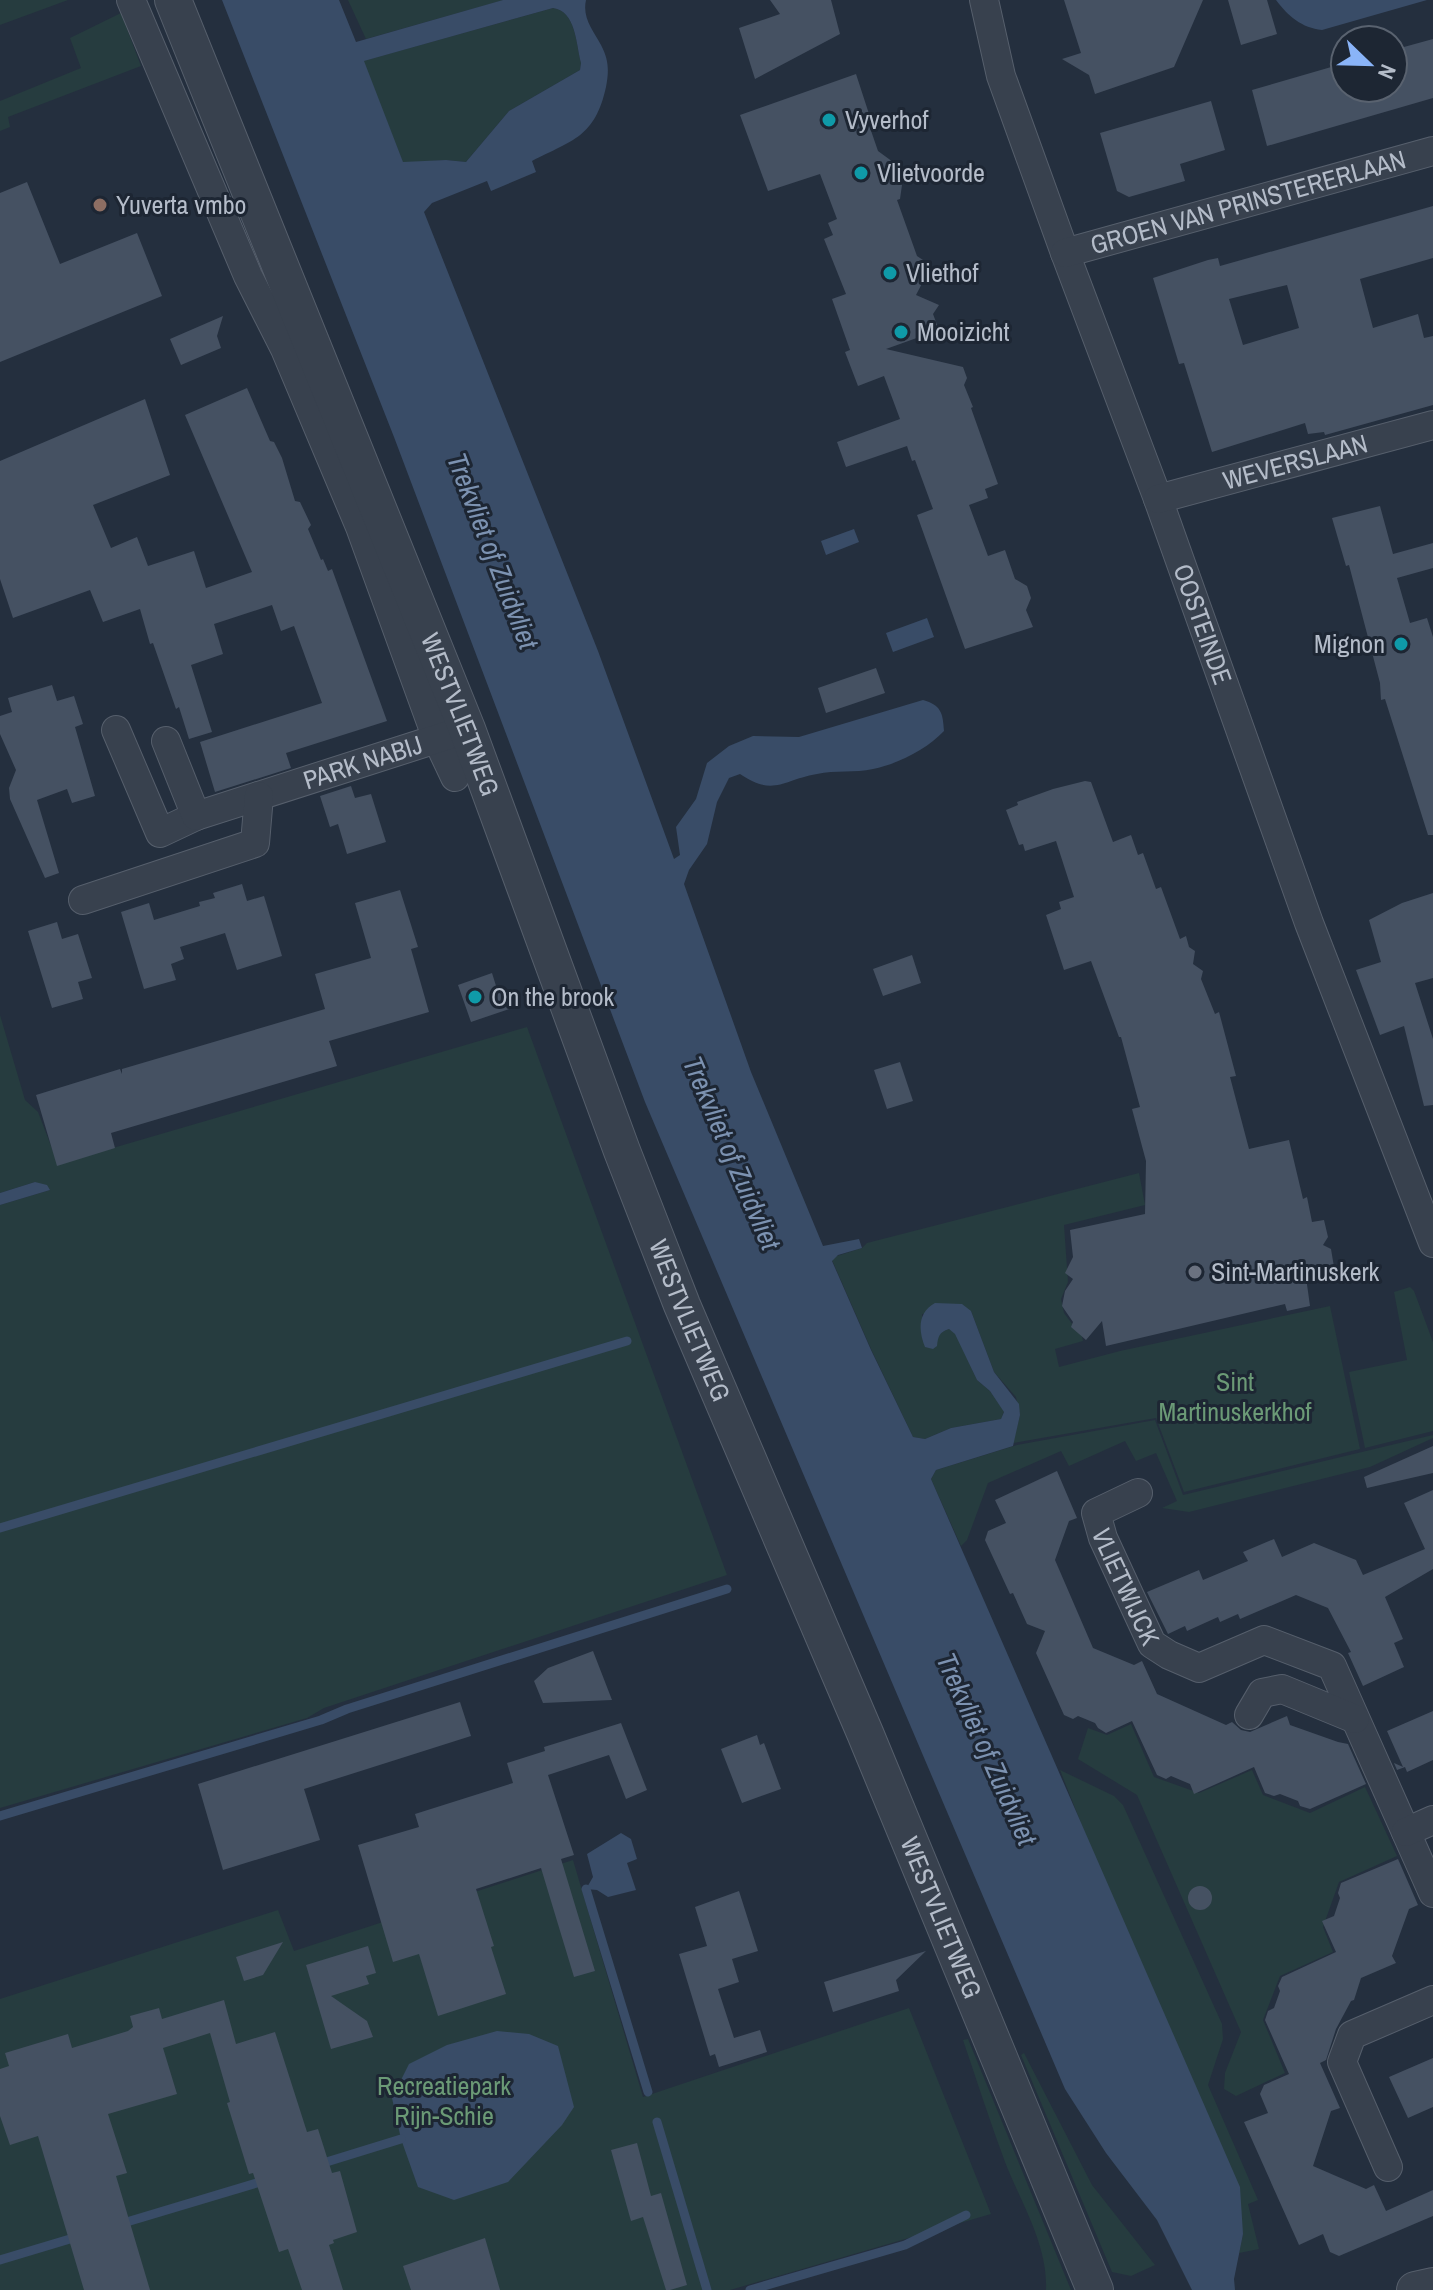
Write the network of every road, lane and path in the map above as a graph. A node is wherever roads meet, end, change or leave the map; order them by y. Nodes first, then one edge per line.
1 (131, 0) edge
2 (173, 0) edge
3 (984, 0) edge
4 (1433, 151) edge
5 (1065, 253) junction
6 (298, 345) junction
7 (1433, 425) edge
8 (1158, 499) junction
9 (116, 730) dead end
10 (452, 734) junction
11 (166, 741) dead end
12 (455, 777) dead end
13 (259, 796) junction
14 (196, 816) junction
15 (160, 833) junction
16 (174, 870) junction
17 (83, 900) dead end
18 (1426, 1207) edge
19 (1433, 1243) edge
20 (1138, 1493) dead end
21 (1249, 1715) dead end
22 (1355, 1719) junction
23 (1433, 1820) edge
24 (1406, 1832) junction
25 (1433, 1893) edge
26 (1433, 2000) edge
27 (1388, 2167) dead end
28 (1433, 2286) edge
29 (1095, 2290) edge
30 (1415, 2290) edge

1 - 6 street, WESTVLIETWEG
2 - 6 street, WESTVLIETWEG
3 - 5 street, OOSTEINDE
4 - 5 street, GROEN VAN PRINSTERERLAAN
5 - 8 street, OOSTEINDE
6 - 10 street, WESTVLIETWEG
7 - 8 street, WEVERSLAAN
8 - 18 street, OOSTEINDE
9 - 15 street
10 - 12 street, WESTVLIETWEG
10 - 13 street, PARK NABIJ
10 - 29 street, WESTVLIETWEG
11 - 14 street
13 - 14 street, PARK NABIJ
13 - 16 street
14 - 15 street, PARK NABIJ
15 - 16 street
16 - 17 street
18 - 19 street, OOSTEINDE
20 - 22 street, VLIETWIJCK
21 - 22 street
22 - 24 street, VLIETWIJCK
23 - 24 street
24 - 25 street, VLIETWIJCK
26 - 27 street
28 - 30 street

